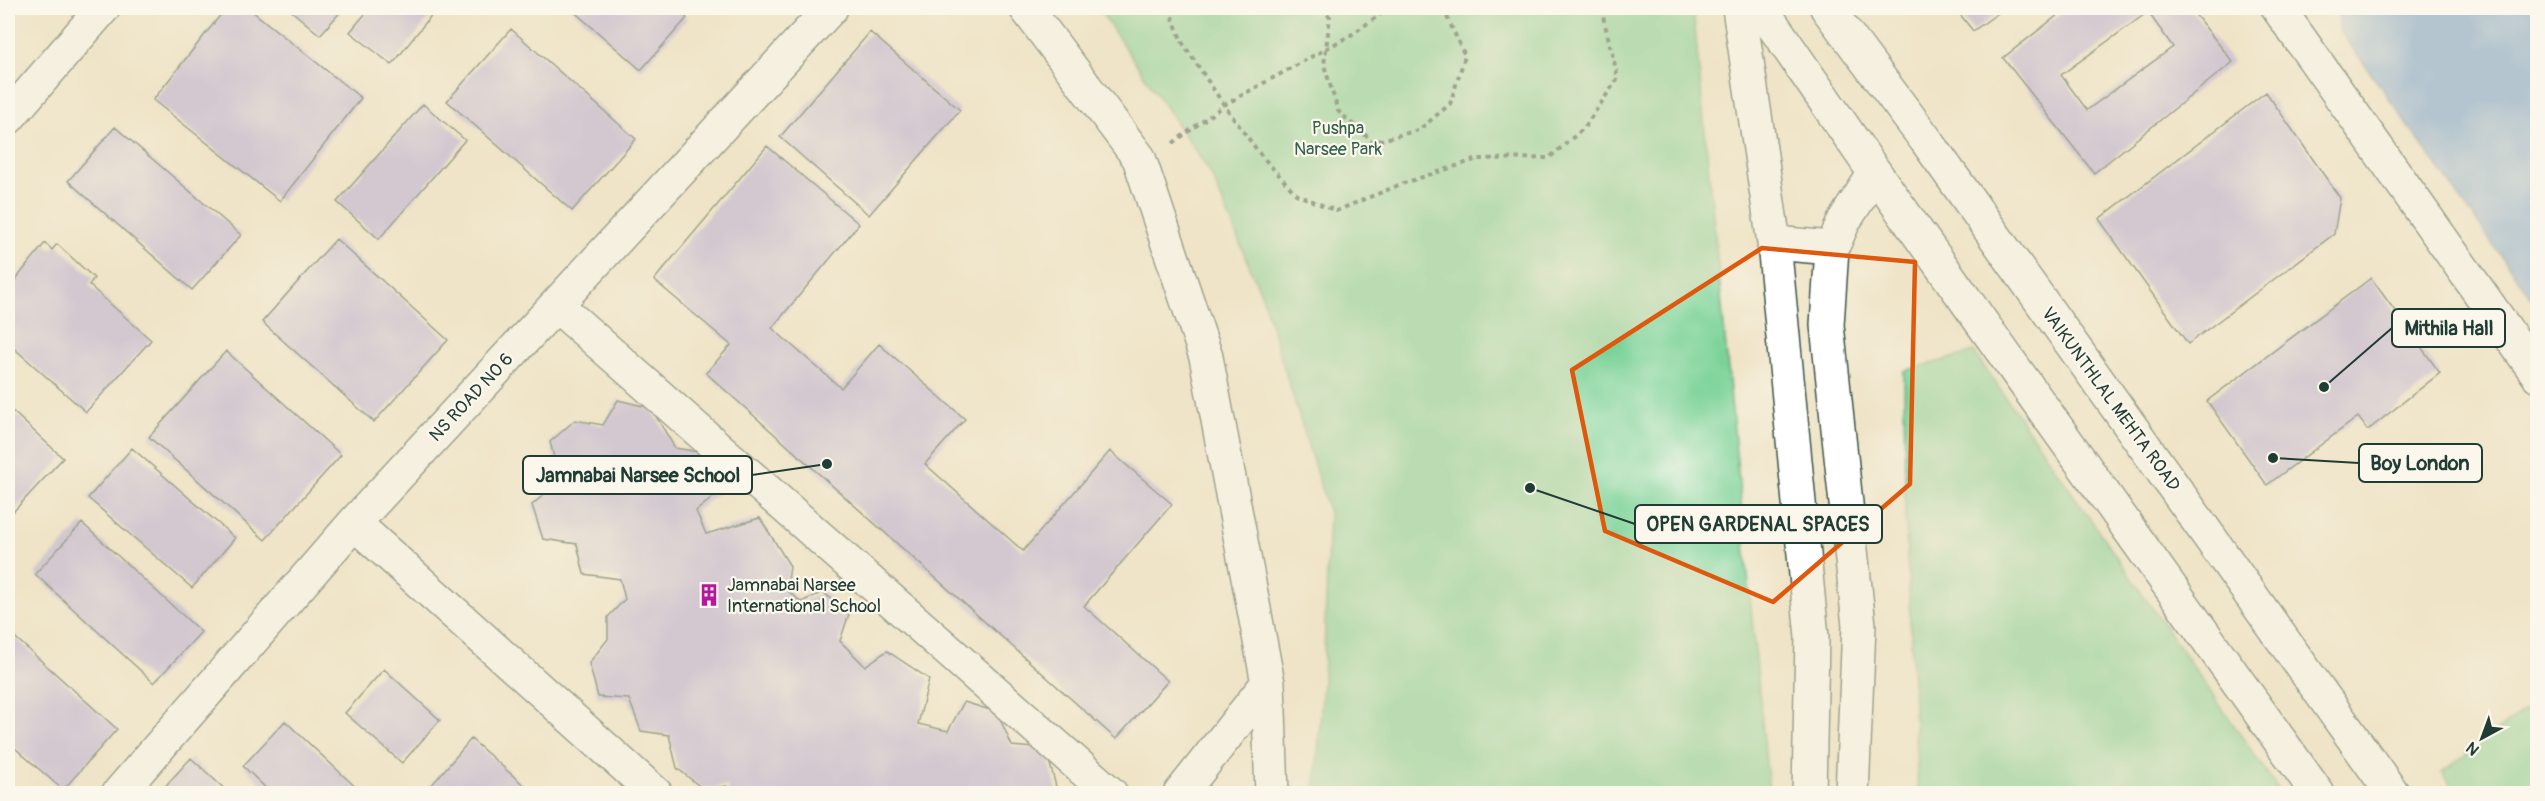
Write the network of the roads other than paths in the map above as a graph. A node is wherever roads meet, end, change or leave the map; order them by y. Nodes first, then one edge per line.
1 (103, 8) edge
2 (831, 8) edge
3 (1026, 8) edge
4 (1739, 8) edge
5 (1761, 8) edge
6 (1827, 8) edge
7 (2278, 8) edge
8 (8, 118) edge
9 (1875, 173) junction
10 (1774, 243) junction
11 (1832, 248) junction
12 (556, 305) junction
13 (2538, 375) edge
14 (354, 523) junction
15 (1268, 683) junction
16 (652, 792) edge
17 (118, 794) edge
18 (1111, 794) edge
19 (1180, 794) edge
20 (1272, 794) edge
21 (1809, 794) edge
22 (1852, 794) edge
23 (2318, 794) edge
24 (2393, 794) edge

1 - 8 street
2 - 12 street, NS ROAD NO 6
3 - 15 street
4 - 10 street
5 - 9 street
6 - 24 street, VAIKUNTHLAL MEHTA ROAD
7 - 13 street
9 - 11 street
9 - 23 street
10 - 11 street
10 - 21 street
11 - 22 street
12 - 14 street, NS ROAD NO 6
12 - 18 street
14 - 16 street
14 - 17 street, NS ROAD NO 6
15 - 19 street
15 - 20 street

